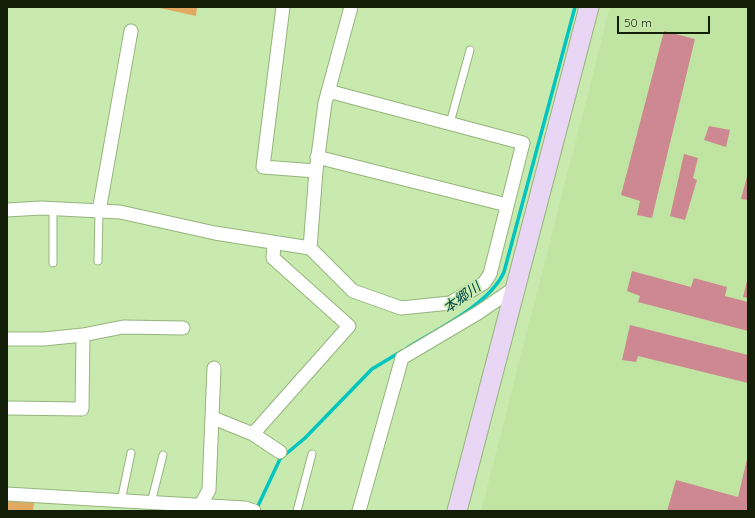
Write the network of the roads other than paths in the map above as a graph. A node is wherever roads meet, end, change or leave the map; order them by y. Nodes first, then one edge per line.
1 (283, 7) edge
2 (351, 7) edge
3 (589, 7) edge
4 (131, 31) dead end
5 (470, 50) dead end
6 (328, 91) junction
7 (450, 123) junction
8 (317, 157) junction
9 (316, 171) junction
10 (507, 205) junction
11 (53, 208) junction
12 (7, 210) edge
13 (99, 211) junction
14 (274, 244) junction
15 (310, 248) junction
16 (98, 261) dead end
17 (53, 263) dead end
18 (484, 283) junction
19 (516, 287) junction
20 (499, 298) junction
21 (183, 328) dead end
22 (83, 335) junction
23 (7, 338) edge
24 (214, 368) dead end
25 (7, 408) edge
26 (213, 418) junction
27 (253, 434) junction
28 (280, 452) dead end
29 (130, 453) dead end
30 (312, 454) dead end
31 (163, 455) dead end
32 (7, 494) edge
33 (151, 503) junction
34 (121, 506) edge
35 (200, 506) junction
36 (176, 508) edge
37 (249, 510) edge
38 (298, 511) edge
39 (359, 511) edge
40 (457, 511) edge

1 - 9 street
2 - 6 street
3 - 19 street
4 - 13 street
5 - 7 lane
6 - 7 street
6 - 8 street
7 - 10 street
8 - 9 street
8 - 10 street
9 - 15 street
10 - 18 street
11 - 12 street
11 - 13 street
11 - 17 lane
13 - 14 street
13 - 16 lane
14 - 15 street
14 - 27 street
15 - 18 street
18 - 20 street
19 - 20 street
19 - 40 street
20 - 39 street
21 - 22 street
22 - 23 street
22 - 25 street
24 - 26 street
26 - 27 street
26 - 35 street
27 - 28 street
29 - 34 lane
30 - 38 lane
31 - 33 lane
32 - 34 street
33 - 34 street
33 - 36 street
35 - 36 street
35 - 37 street

